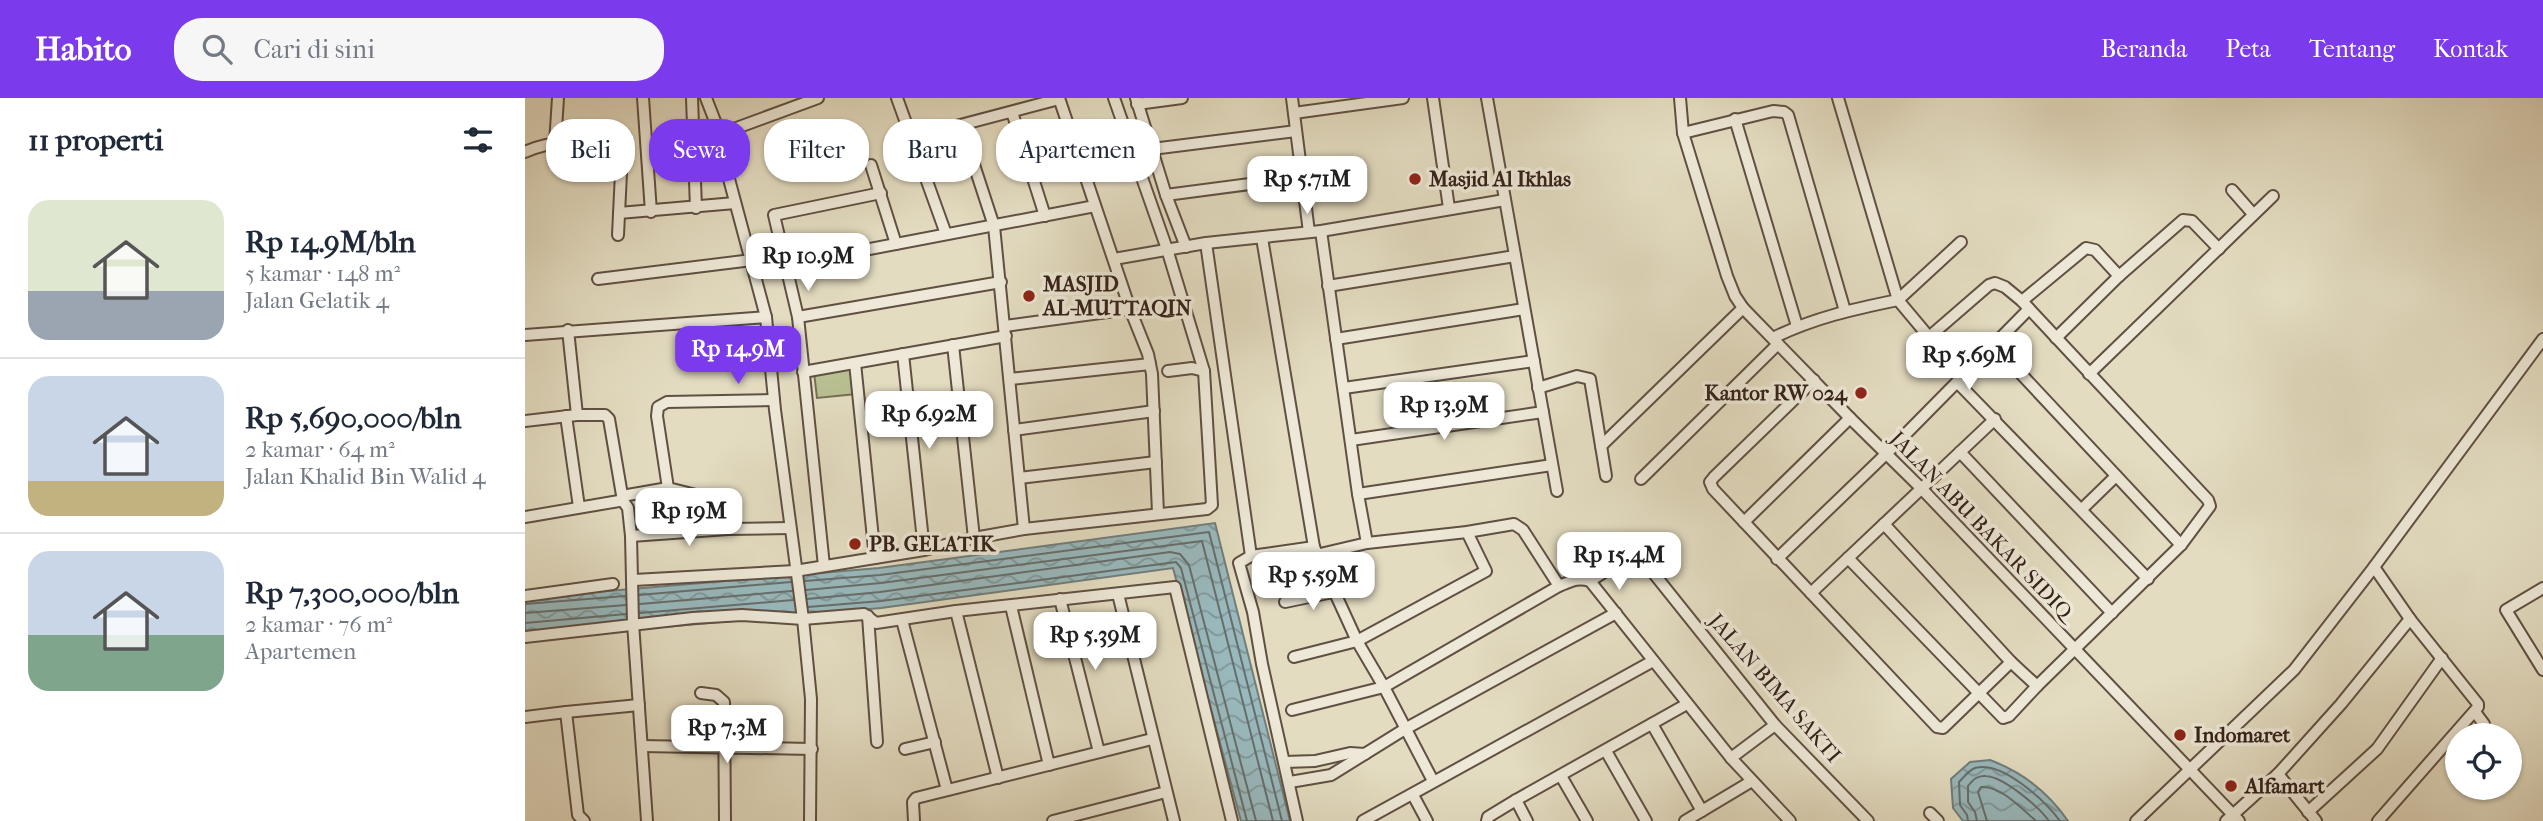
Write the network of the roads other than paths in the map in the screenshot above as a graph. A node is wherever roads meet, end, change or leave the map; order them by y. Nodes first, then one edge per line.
1 (558, 98) edge
2 (643, 98) edge
3 (692, 98) edge
4 (706, 98) edge
5 (818, 98) edge
6 (897, 98) edge
7 (1059, 98) edge
8 (1114, 98) edge
9 (1182, 98) edge
10 (1292, 98) edge
11 (1402, 98) edge
12 (1433, 98) edge
13 (1487, 98) edge
14 (1680, 98) edge
15 (1838, 98) edge
16 (1137, 101) edge
17 (1351, 101) edge
18 (1012, 112) junction
19 (1294, 113) junction
20 (557, 119) edge
21 (714, 119) edge
22 (904, 119) edge
23 (1142, 119) edge
24 (982, 120) edge
25 (1735, 120) junction
26 (750, 123) edge
27 (1296, 131) junction
28 (1683, 133) junction
29 (546, 145) edge
30 (1160, 148) edge
31 (525, 152) edge
32 (870, 165) dead end
33 (1160, 177) edge
34 (1303, 177) junction
35 (621, 182) edge
36 (730, 182) edge
37 (927, 182) edge
38 (980, 182) edge
39 (2232, 190) dead end
40 (881, 193) junction
41 (1166, 195) junction
42 (2273, 196) dead end
43 (1505, 200) junction
44 (735, 203) junction
45 (1095, 206) junction
46 (696, 208) junction
47 (1449, 208) junction
48 (651, 212) junction
49 (619, 213) junction
50 (2253, 214) junction
51 (1045, 216) junction
52 (994, 226) junction
53 (1315, 231) junction
54 (946, 234) junction
55 (618, 235) dead end
56 (1262, 238) junction
57 (1961, 242) dead end
58 (1206, 243) junction
59 (896, 244) junction
60 (1186, 247) junction
61 (1167, 249) junction
62 (2219, 249) junction
63 (1515, 256) junction
64 (1114, 259) junction
65 (752, 260) junction
66 (786, 265) junction
67 (2119, 276) junction
68 (598, 279) dead end
69 (1000, 282) junction
70 (1328, 286) junction
71 (1898, 300) junction
72 (2025, 305) junction
73 (1744, 308) junction
74 (1130, 309) junction
75 (1524, 309) junction
76 (1845, 311) junction
77 (766, 317) junction
78 (798, 317) junction
79 (1797, 326) junction
80 (568, 330) junction
81 (1005, 331) junction
82 (525, 335) edge
83 (1929, 337) junction
84 (2056, 338) junction
85 (1336, 339) junction
86 (2543, 339) edge
87 (1776, 341) junction
88 (953, 345) junction
89 (1994, 345) junction
90 (903, 354) junction
91 (1534, 361) junction
92 (855, 363) junction
93 (1150, 364) junction
94 (1168, 371) dead end
95 (1204, 371) junction
96 (803, 372) junction
97 (1966, 373) junction
98 (2089, 374) junction
99 (1010, 379) junction
100 (1814, 380) junction
101 (1957, 382) junction
102 (1344, 388) junction
103 (1538, 388) junction
104 (774, 400) junction
105 (1154, 411) junction
106 (1543, 412) junction
107 (572, 416) junction
108 (1850, 418) junction
109 (1995, 419) junction
110 (525, 421) edge
111 (1014, 430) junction
112 (1351, 440) junction
113 (1601, 446) junction
114 (1960, 452) junction
115 (1887, 453) junction
116 (1156, 462) junction
117 (1552, 465) junction
118 (1606, 476) dead end
119 (2116, 476) junction
120 (1019, 478) junction
121 (1641, 480) dead end
122 (668, 488) junction
123 (1921, 488) junction
124 (1557, 491) dead end
125 (1358, 494) junction
126 (697, 495) dead end
127 (622, 499) junction
128 (579, 507) junction
129 (2082, 509) junction
130 (1158, 513) junction
131 (525, 517) edge
132 (1744, 522) junction
133 (1884, 524) junction
134 (790, 528) junction
135 (1024, 529) junction
136 (1467, 532) junction
137 (631, 536) junction
138 (974, 538) junction
139 (1367, 543) junction
140 (2181, 545) junction
141 (924, 550) junction
142 (1315, 551) junction
143 (1251, 556) junction
144 (875, 558) junction
145 (1848, 558) junction
146 (1777, 559) junction
147 (824, 566) junction
148 (2374, 567) junction
149 (795, 572) junction
150 (2148, 579) junction
151 (634, 580) junction
152 (1590, 580) junction
153 (613, 584) dead end
154 (1559, 586) junction
155 (2543, 588) edge
156 (1333, 592) junction
157 (1811, 593) junction
158 (1118, 594) junction
159 (525, 596) edge
160 (1060, 599) junction
161 (1285, 602) dead end
162 (1011, 606) junction
163 (956, 611) junction
164 (1616, 613) junction
165 (2112, 613) junction
166 (868, 616) junction
167 (803, 619) junction
168 (2410, 619) junction
169 (633, 620) junction
170 (902, 620) junction
171 (525, 637) edge
172 (1357, 641) junction
173 (2074, 650) junction
174 (1294, 657) dead end
175 (2442, 659) junction
176 (1653, 661) junction
177 (2011, 662) junction
178 (2543, 670) edge
179 (2036, 686) junction
180 (1384, 687) junction
181 (701, 693) dead end
182 (1977, 694) junction
183 (1687, 704) junction
184 (639, 705) junction
185 (1292, 710) dead end
186 (566, 712) junction
187 (2475, 712) junction
188 (525, 716) edge
189 (2483, 723) edge
190 (1652, 724) junction
191 (1775, 724) junction
192 (1405, 729) junction
193 (1153, 739) junction
194 (877, 742) dead end
195 (935, 742) junction
196 (642, 746) junction
197 (725, 749) junction
198 (812, 749) junction
199 (905, 749) dead end
200 (1606, 751) junction
201 (1099, 752) junction
202 (1366, 754) junction
203 (1731, 758) junction
204 (1285, 762) junction
205 (1049, 765) junction
206 (2191, 769) junction
207 (2278, 774) junction
208 (1561, 776) junction
209 (998, 778) junction
210 (1433, 781) junction
211 (1752, 781) junction
212 (1290, 782) junction
213 (947, 790) junction
214 (1166, 792) junction
215 (1413, 795) junction
216 (1516, 800) junction
217 (1702, 811) junction
218 (2308, 812) junction
219 (1072, 819) edge
220 (1785, 819) edge
221 (2233, 819) edge
222 (584, 821) edge
223 (647, 821) edge
224 (725, 821) edge
225 (810, 821) edge
226 (914, 821) edge
227 (1053, 821) edge
228 (1174, 821) edge
229 (1232, 821) edge
230 (1297, 821) edge
231 (1363, 821) edge
232 (1427, 821) edge
233 (1487, 821) edge
234 (1527, 821) edge
235 (1587, 821) edge
236 (1646, 821) edge
237 (1685, 821) edge
238 (1868, 821) edge
239 (2136, 821) edge
240 (2316, 821) edge
241 (2378, 821) edge

1 - 20 street
2 - 48 street
3 - 46 street
4 - 21 street
5 - 26 street
6 - 22 street
7 - 18 street
7 - 45 street
8 - 61 street
9 - 16 street
10 - 19 street
11 - 17 street
12 - 47 street
13 - 43 street
14 - 28 street, JALAN ABU BAKAR SIDIQ
15 - 71 street
16 - 23 street
17 - 19 street
18 - 24 street
18 - 51 street
19 - 27 street
25 - 28 street
25 - 76 street
25 - 79 street
27 - 30 street
27 - 34 street
28 - 73 street, JALAN ABU BAKAR SIDIQ
29 - 31 street
32 - 40 street
33 - 41 street
34 - 41 street
34 - 53 street
35 - 49 street
36 - 44 street
37 - 54 street
38 - 52 street
39 - 50 street
40 - 59 street
40 - 66 street
41 - 60 street
42 - 50 street
43 - 47 street
43 - 63 street
44 - 46 street
44 - 65 street
45 - 51 street
45 - 64 street
46 - 48 street
47 - 53 street
48 - 49 street
49 - 55 street
50 - 62 street
51 - 52 street
52 - 54 street
52 - 69 street
53 - 56 street
53 - 70 street
54 - 59 street
56 - 58 street
56 - 142 street
57 - 71 street
58 - 60 street
58 - 143 street
59 - 66 street
60 - 61 street
61 - 64 street
61 - 95 street
62 - 67 street
62 - 98 street
63 - 70 street
63 - 75 street
64 - 74 street
65 - 68 street
65 - 77 street
66 - 78 street
67 - 72 street
67 - 84 street
69 - 78 street
69 - 81 street
70 - 85 street
71 - 76 street
71 - 83 street
72 - 83 street
72 - 84 street
72 - 89 street
73 - 87 street, JALAN ABU BAKAR SIDIQ
73 - 113 street
74 - 81 street
74 - 93 street
75 - 85 street
75 - 91 street
76 - 79 street
77 - 80 street
77 - 104 street
78 - 96 street
79 - 87 street
80 - 82 street
80 - 107 street
81 - 88 street
81 - 99 street
83 - 97 street
84 - 98 street
85 - 102 street
86 - 148 street
87 - 100 street, JALAN ABU BAKAR SIDIQ
87 - 121 street
88 - 90 street
88 - 138 street
89 - 97 street
89 - 119 street
90 - 92 street
90 - 141 street
91 - 102 street
91 - 103 street
92 - 96 street
92 - 144 street
93 - 99 street
93 - 105 street
94 - 95 street
95 - 130 street
96 - 147 street
97 - 101 street
98 - 140 street
99 - 111 street
100 - 108 street, JALAN ABU BAKAR SIDIQ
100 - 132 street
101 - 109 street
101 - 115 street
102 - 112 street
103 - 106 street
103 - 113 street
104 - 122 street
104 - 134 street
105 - 111 street
105 - 116 street
106 - 112 street
106 - 117 street
107 - 110 street
107 - 127 street
107 - 128 street
108 - 115 street, JALAN ABU BAKAR SIDIQ
108 - 132 street
109 - 114 street
109 - 129 street
111 - 120 street
112 - 125 street
113 - 118 street
114 - 123 street
114 - 165 street
115 - 123 street, JALAN ABU BAKAR SIDIQ
115 - 146 street
116 - 120 street
116 - 130 street
117 - 124 street
117 - 125 street
119 - 129 street
119 - 140 street
120 - 135 street
122 - 126 street
122 - 127 street
123 - 133 street
123 - 173 street, JALAN ABU BAKAR SIDIQ
125 - 139 street
127 - 128 street
127 - 137 street
128 - 131 street
129 - 150 street
130 - 135 street
132 - 146 street
133 - 145 street
133 - 177 street
134 - 137 street
134 - 149 street
135 - 138 street
136 - 139 street
136 - 154 street
136 - 172 street
137 - 151 street
138 - 141 street
139 - 142 street
140 - 150 street
141 - 144 street
142 - 143 street
142 - 156 street
143 - 204 street
144 - 147 street
145 - 157 street
145 - 182 street
146 - 157 street
147 - 149 street
148 - 168 street
148 - 206 street
149 - 151 street
149 - 167 street
150 - 165 street
151 - 169 street
152 - 154 street
152 - 164 street
152 - 191 street, JALAN BIMA SAKTI
153 - 159 street
154 - 180 street
155 - 178 street
156 - 161 street
156 - 172 street
157 - 182 street
158 - 160 street
158 - 193 street
158 - 229 street
160 - 162 street
160 - 201 street
162 - 163 street
162 - 205 street
163 - 170 street
163 - 209 street
164 - 176 street
164 - 192 street
165 - 173 street
166 - 167 street
166 - 170 street
166 - 194 street
167 - 169 street
167 - 198 street
168 - 175 street
168 - 207 street
169 - 171 street
169 - 184 street
170 - 195 street
172 - 174 street
172 - 180 street
173 - 179 street
173 - 206 street, JALAN ABU BAKAR SIDIQ
175 - 187 street
175 - 218 street
176 - 183 street
176 - 210 street
177 - 179 street
177 - 182 street
179 - 182 street
180 - 185 street
180 - 192 street
181 - 197 street
183 - 190 street
183 - 203 street
184 - 186 street
184 - 196 street
186 - 188 street
186 - 222 street
187 - 189 street
187 - 241 street
190 - 200 street
190 - 217 street
191 - 203 street
191 - 238 street, JALAN BIMA SAKTI
192 - 202 street
192 - 210 street
193 - 201 street
193 - 214 street
195 - 199 street
195 - 213 street
196 - 197 street
196 - 223 street
197 - 198 street
197 - 224 street
198 - 225 street
200 - 208 street
200 - 236 street
201 - 205 street
202 - 204 street
202 - 212 street
203 - 211 street
204 - 212 street
205 - 209 street
206 - 221 street, JALAN ABU BAKAR SIDIQ
206 - 239 street
207 - 218 street
207 - 221 street
208 - 216 street
208 - 235 street
209 - 213 street
210 - 215 street
211 - 217 street
211 - 220 street
212 - 230 street
213 - 226 street
214 - 219 street
214 - 228 street
215 - 231 street
215 - 232 street
216 - 233 street
216 - 234 street
217 - 237 street
218 - 240 street
219 - 227 street

